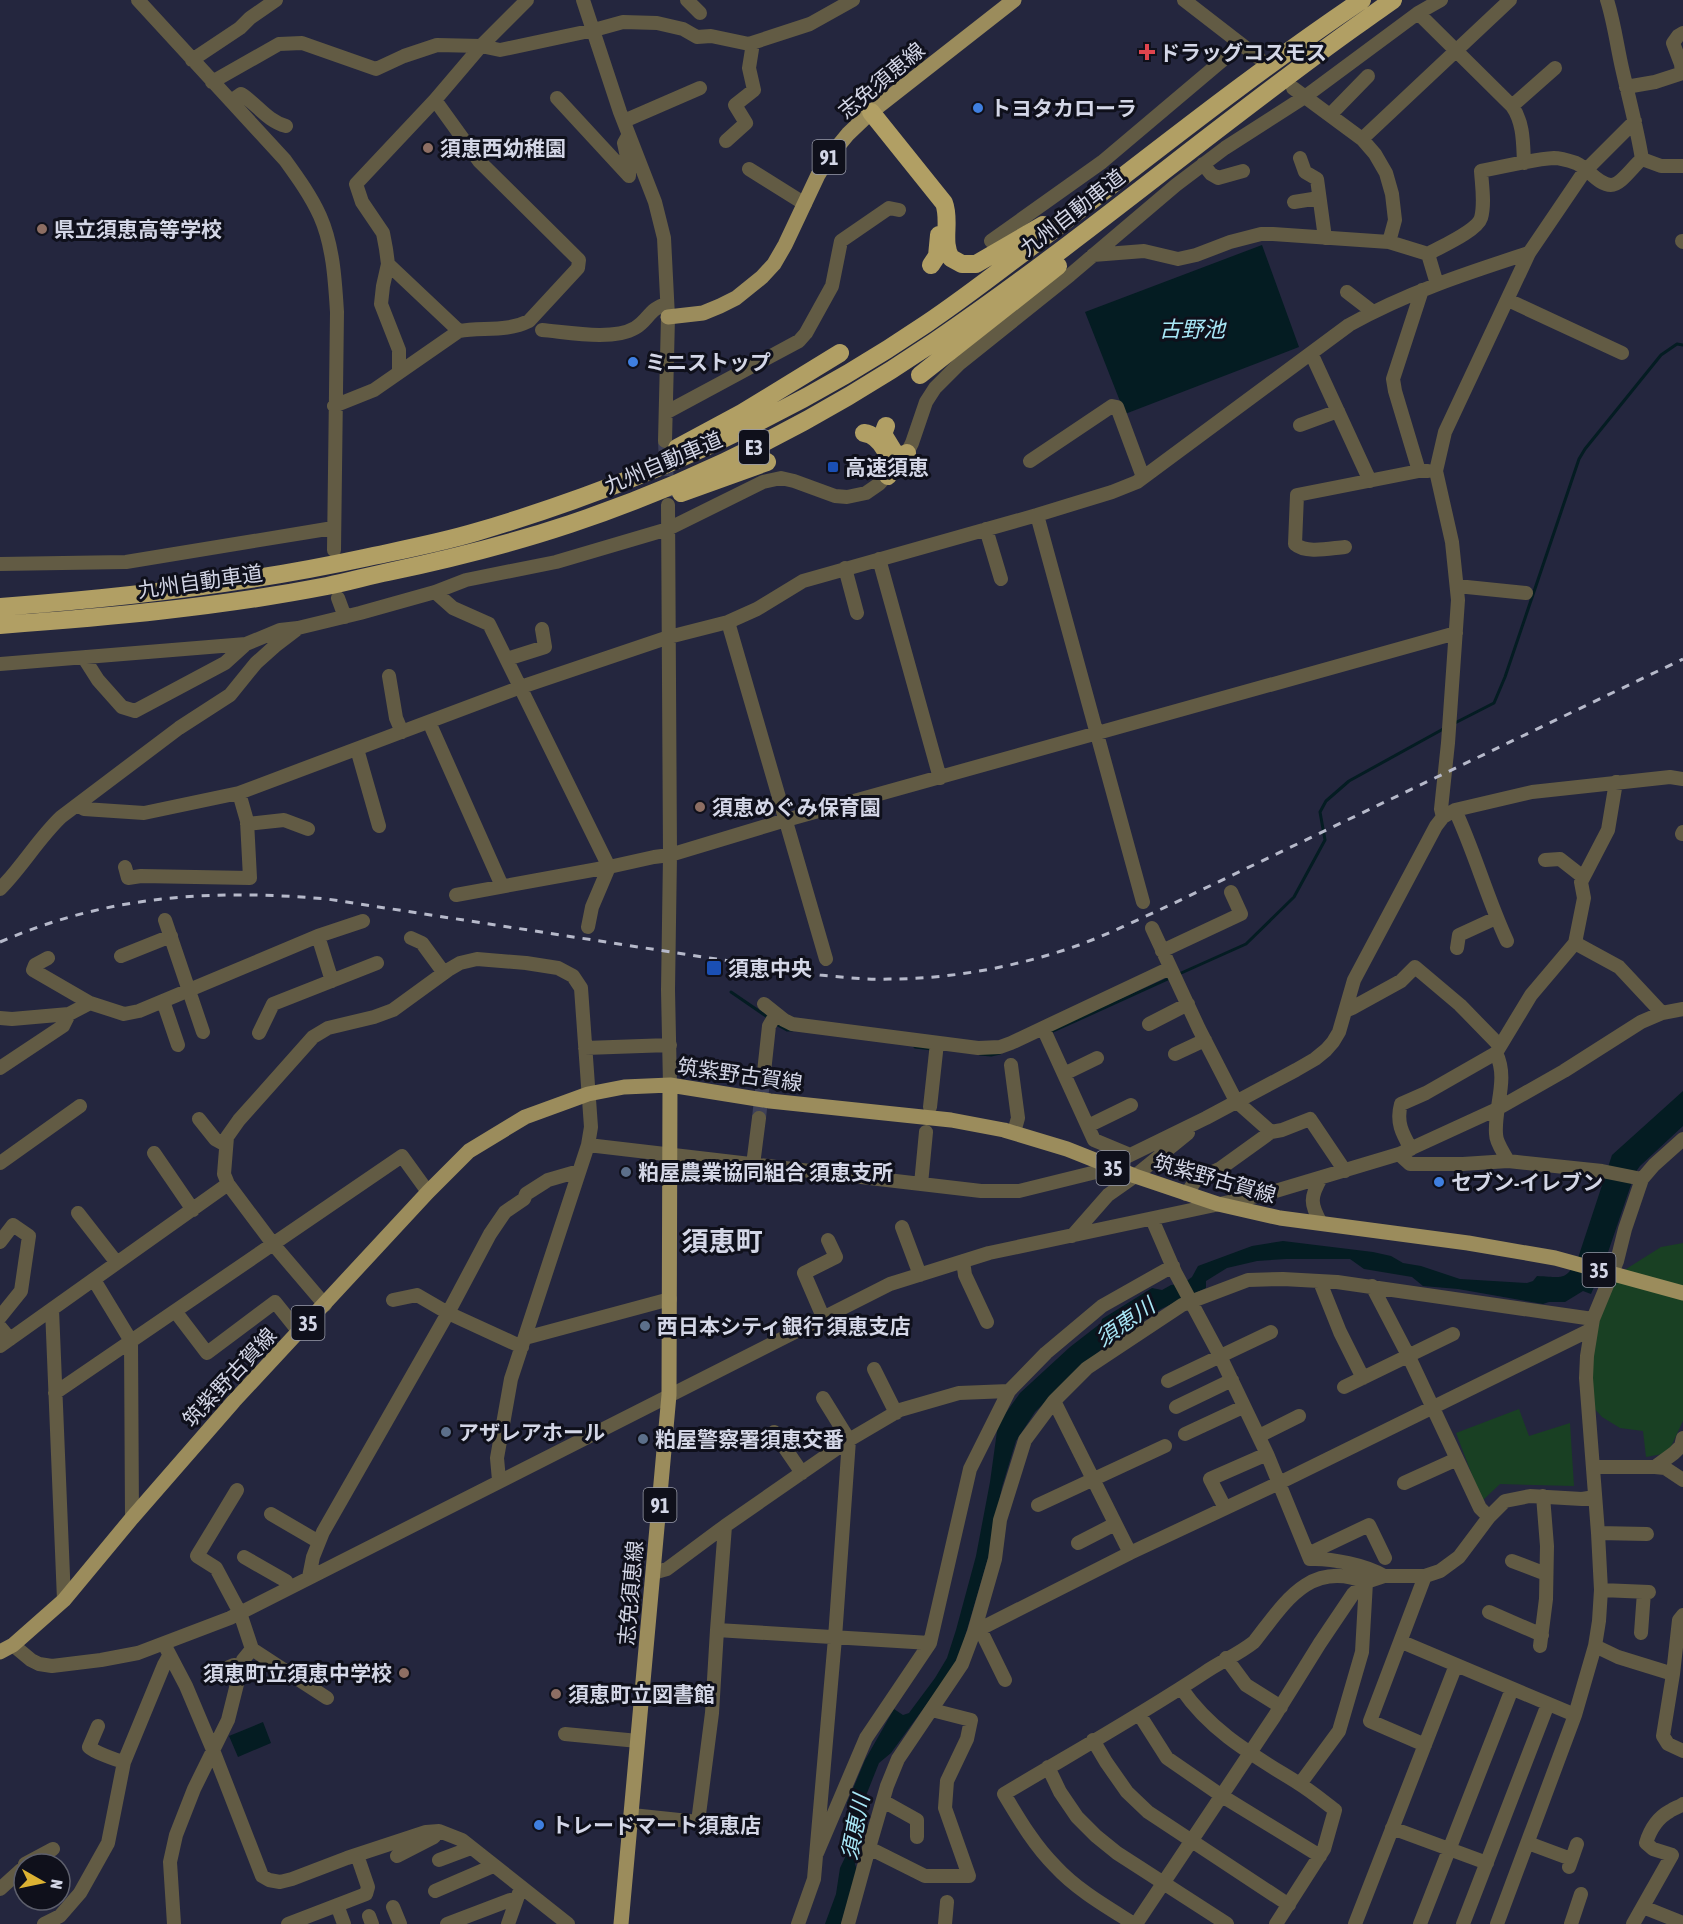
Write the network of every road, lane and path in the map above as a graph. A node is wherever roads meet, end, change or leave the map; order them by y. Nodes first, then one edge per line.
1 (138, 0) edge
2 (276, 0) edge
3 (527, 0) edge
4 (583, 0) edge
5 (853, 0) edge
6 (1014, 0) edge
7 (1184, 0) edge
8 (1362, 0) edge
9 (1393, 0) edge
10 (1441, 0) edge
11 (1510, 0) edge
12 (1607, 0) edge
13 (1418, 14) junction
14 (594, 30) junction
15 (1683, 33) edge
16 (753, 43) junction
17 (1239, 43) junction
18 (481, 46) junction
19 (1456, 51) junction
20 (1259, 58) dead end
21 (192, 60) junction
22 (1555, 68) dead end
23 (1682, 73) edge
24 (1368, 76) dead end
25 (213, 82) junction
26 (1626, 87) junction
27 (700, 88) dead end
28 (1293, 88) dead end
29 (1306, 96) junction
30 (557, 98) dead end
31 (435, 100) junction
32 (231, 101) junction
33 (1512, 106) junction
34 (1213, 108) junction
35 (871, 112) junction
36 (1330, 115) junction
37 (624, 121) junction
38 (1635, 121) junction
39 (286, 126) dead end
40 (629, 134) junction
41 (1362, 139) junction
42 (726, 141) dead end
43 (1300, 158) dead end
44 (1642, 159) junction
45 (1524, 163) junction
46 (1203, 164) junction
47 (1683, 166) edge
48 (749, 169) dead end
49 (1587, 169) junction
50 (1243, 171) dead end
51 (1147, 183) junction
52 (1319, 198) junction
53 (1293, 202) dead end
54 (805, 204) junction
55 (899, 210) dead end
56 (1325, 238) junction
57 (991, 240) dead end
58 (1389, 242) junction
59 (1528, 253) junction
60 (1428, 254) junction
61 (1093, 255) junction
62 (388, 264) junction
63 (931, 265) dead end
64 (1437, 284) junction
65 (1422, 290) junction
66 (1347, 292) dead end
67 (1508, 300) junction
68 (668, 310) junction
69 (1373, 312) junction
70 (542, 330) dead end
71 (459, 331) junction
72 (840, 353) dead end
73 (1311, 353) junction
74 (1622, 354) dead end
75 (399, 371) junction
76 (920, 375) dead end
77 (334, 406) junction
78 (1338, 411) junction
79 (667, 412) junction
80 (1300, 424) dead end
81 (886, 426) dead end
82 (864, 433) dead end
83 (665, 441) tunnel mouth
84 (907, 453) junction
85 (1030, 460) dead end
86 (767, 462) dead end
87 (1419, 471) junction
88 (1436, 471) junction
89 (888, 476) junction
90 (1143, 477) junction
91 (1370, 481) junction
92 (669, 505) tunnel mouth
93 (1037, 515) junction
94 (333, 528) junction
95 (668, 529) junction
96 (986, 529) junction
97 (473, 533) junction
98 (507, 543) junction
99 (1345, 547) dead end
100 (334, 550) dead end
101 (879, 559) junction
102 (0, 564) edge
103 (845, 568) junction
104 (1001, 579) dead end
105 (1457, 586) junction
106 (435, 592) junction
107 (1526, 593) dead end
108 (338, 598) dead end
109 (0, 607) edge
110 (857, 613) dead end
111 (345, 617) junction
112 (728, 622) junction
113 (0, 625) edge
114 (298, 628) junction
115 (542, 629) dead end
116 (1456, 633) junction
117 (669, 637) junction
118 (246, 644) junction
119 (84, 658) junction
120 (507, 659) junction
121 (0, 664) edge
122 (389, 676) dead end
123 (521, 687) junction
124 (429, 722) junction
125 (402, 732) junction
126 (1096, 734) junction
127 (357, 749) junction
128 (940, 778) junction
129 (1683, 779) edge
130 (1616, 782) junction
131 (239, 793) junction
132 (78, 805) junction
133 (1449, 814) junction
134 (786, 820) junction
135 (247, 824) junction
136 (379, 826) dead end
137 (308, 829) dead end
138 (670, 855) junction
139 (1545, 860) dead end
140 (125, 867) dead end
141 (609, 867) junction
142 (1583, 877) junction
143 (502, 886) junction
144 (0, 889) edge
145 (1231, 892) dead end
146 (456, 895) dead end
147 (1143, 902) dead end
148 (1496, 918) junction
149 (165, 920) dead end
150 (363, 921) dead end
151 (588, 927) dead end
152 (1152, 928) dead end
153 (171, 936) junction
154 (318, 936) junction
155 (411, 938) dead end
156 (1507, 941) dead end
157 (1575, 943) junction
158 (1457, 948) dead end
159 (1162, 951) junction
160 (121, 956) dead end
161 (48, 958) dead end
162 (826, 959) dead end
163 (377, 963) dead end
164 (1170, 968) junction
165 (444, 973) junction
166 (332, 981) junction
167 (190, 990) junction
168 (163, 1001) junction
169 (90, 1004) junction
170 (764, 1004) dead end
171 (1188, 1004) junction
172 (1683, 1009) edge
173 (1345, 1011) junction
174 (1662, 1013) junction
175 (69, 1014) junction
176 (776, 1014) junction
177 (0, 1018) edge
178 (1149, 1024) dead end
179 (1043, 1028) junction
180 (203, 1032) dead end
181 (259, 1033) dead end
182 (1205, 1040) junction
183 (937, 1043) junction
184 (178, 1045) dead end
185 (670, 1045) junction
186 (585, 1048) junction
187 (1498, 1049) junction
188 (1175, 1054) dead end
189 (1097, 1058) dead end
190 (1011, 1065) dead end
191 (0, 1068) edge
192 (764, 1072) tunnel mouth
193 (1064, 1074) junction
194 (670, 1085) junction
195 (588, 1094) junction
196 (1236, 1101) junction
197 (1131, 1105) dead end
198 (80, 1106) dead end
199 (930, 1107) dead end
200 (1497, 1109) junction
201 (759, 1118) tunnel mouth
202 (1206, 1118) junction
203 (199, 1119) dead end
204 (1088, 1126) junction
205 (926, 1132) dead end
206 (1014, 1132) junction
207 (1271, 1132) junction
208 (1683, 1139) edge
209 (226, 1145) junction
210 (588, 1145) junction
211 (1405, 1151) junction
212 (154, 1153) dead end
213 (668, 1155) junction
214 (1508, 1161) junction
215 (0, 1163) edge
216 (753, 1165) junction
217 (579, 1171) junction
218 (1345, 1171) junction
219 (1096, 1172) dead end
220 (1135, 1176) junction
221 (1321, 1178) junction
222 (1642, 1179) junction
223 (228, 1184) junction
224 (921, 1184) junction
225 (428, 1192) junction
226 (1186, 1194) junction
227 (1218, 1204) junction
228 (193, 1210) junction
229 (78, 1213) dead end
230 (1152, 1219) junction
231 (1321, 1223) junction
232 (902, 1227) dead end
233 (1072, 1236) junction
234 (828, 1240) dead end
235 (0, 1242) edge
236 (273, 1244) junction
237 (963, 1261) junction
238 (117, 1263) junction
239 (1174, 1269) junction
240 (920, 1275) junction
241 (94, 1280) junction
242 (1320, 1282) junction
243 (1372, 1286) junction
244 (1683, 1293) edge
245 (670, 1299) junction
246 (393, 1300) dead end
247 (1190, 1300) junction
248 (325, 1305) junction
249 (52, 1309) junction
250 (175, 1311) junction
251 (448, 1313) junction
252 (0, 1317) edge
253 (823, 1317) junction
254 (987, 1322) dead end
255 (1592, 1324) junction
256 (0, 1327) edge
257 (299, 1332) junction
258 (1271, 1332) dead end
259 (1453, 1334) dead end
260 (131, 1341) junction
261 (524, 1342) junction
262 (5, 1343) edge
263 (1220, 1356) junction
264 (1409, 1357) junction
265 (874, 1369) dead end
266 (1363, 1378) junction
267 (1232, 1380) junction
268 (1168, 1381) dead end
269 (1344, 1387) dead end
270 (1009, 1390) junction
271 (55, 1393) junction
272 (669, 1395) junction
273 (823, 1398) dead end
274 (1054, 1401) junction
275 (1176, 1407) dead end
276 (1243, 1407) junction
277 (1432, 1408) junction
278 (896, 1413) junction
279 (1299, 1416) dead end
280 (774, 1432) dead end
281 (1185, 1434) dead end
282 (1259, 1436) junction
283 (1683, 1438) edge
284 (849, 1440) junction
285 (1165, 1446) dead end
286 (1268, 1454) junction
287 (1457, 1459) junction
288 (1593, 1467) junction
289 (1655, 1467) junction
290 (802, 1473) junction
291 (500, 1480) junction
292 (1092, 1480) junction
293 (1683, 1480) edge
294 (1279, 1483) junction
295 (1404, 1483) dead end
296 (237, 1490) dead end
297 (1543, 1496) junction
298 (1595, 1497) junction
299 (1038, 1505) dead end
300 (1225, 1508) junction
301 (271, 1514) dead end
302 (1489, 1517) junction
303 (132, 1518) junction
304 (1116, 1524) junction
305 (725, 1526) junction
306 (1598, 1533) junction
307 (1647, 1534) dead end
308 (319, 1542) junction
309 (1077, 1542) dead end
310 (1130, 1553) junction
311 (1308, 1554) junction
312 (244, 1557) dead end
313 (1385, 1558) dead end
314 (1512, 1561) dead end
315 (653, 1573) junction
316 (1546, 1574) junction
317 (1384, 1576) junction
318 (1425, 1576) junction
319 (309, 1577) junction
320 (1365, 1582) junction
321 (289, 1587) junction
322 (1600, 1590) junction
323 (64, 1600) junction
324 (1489, 1612) dead end
325 (240, 1613) junction
326 (1683, 1616) edge
327 (717, 1630) junction
328 (977, 1630) junction
329 (1641, 1632) dead end
330 (835, 1638) junction
331 (1402, 1642) junction
332 (930, 1643) junction
333 (1595, 1646) junction
334 (6, 1649) edge
335 (252, 1649) junction
336 (167, 1650) junction
337 (1226, 1658) junction
338 (1456, 1665) junction
339 (241, 1666) junction
340 (218, 1672) dead end
341 (1673, 1674) junction
342 (1005, 1680) dead end
343 (1180, 1688) junction
344 (1512, 1689) junction
345 (327, 1698) dead end
346 (1548, 1704) junction
347 (1281, 1707) junction
348 (932, 1710) junction
349 (1139, 1714) junction
350 (1575, 1715) junction
351 (98, 1726) dead end
352 (564, 1734) dead end
353 (1093, 1740) junction
354 (638, 1741) junction
355 (1425, 1745) junction
356 (213, 1750) junction
357 (1683, 1751) edge
358 (1249, 1754) junction
359 (124, 1762) junction
360 (1048, 1767) junction
361 (1300, 1784) junction
362 (1222, 1796) junction
363 (883, 1801) junction
364 (1683, 1804) edge
365 (632, 1815) junction
366 (1392, 1828) junction
367 (435, 1831) junction
368 (918, 1837) dead end
369 (1192, 1840) junction
370 (1528, 1843) junction
371 (1577, 1844) dead end
372 (471, 1848) junction
373 (868, 1848) junction
374 (53, 1849) dead end
375 (1449, 1850) junction
376 (48, 1852) edge
377 (817, 1853) junction
378 (357, 1855) junction
379 (397, 1856) dead end
380 (1320, 1856) junction
381 (439, 1860) dead end
382 (1487, 1863) junction
383 (493, 1866) junction
384 (12, 1878) edge
385 (1164, 1883) junction
386 (0, 1889) edge
387 (435, 1891) dead end
388 (518, 1894) junction
389 (1581, 1894) dead end
390 (72, 1897) edge
391 (947, 1902) dead end
392 (337, 1905) junction
393 (1288, 1905) junction
394 (393, 1907) dead end
395 (1643, 1907) junction
396 (61, 1920) edge
397 (1683, 1923) edge
398 (44, 1924) edge
399 (174, 1924) edge
400 (288, 1924) edge
401 (344, 1924) edge
402 (400, 1924) edge
403 (447, 1924) edge
404 (508, 1924) edge
405 (568, 1924) edge
406 (621, 1924) edge
407 (798, 1924) edge
408 (848, 1924) edge
409 (945, 1924) edge
410 (1135, 1924) edge
411 (1227, 1924) edge
412 (1276, 1924) edge
413 (1355, 1924) edge
414 (1420, 1924) edge
415 (1463, 1924) edge
416 (1497, 1924) edge
417 (1571, 1924) edge
418 (1633, 1924) edge

1 - 21 street
2 - 21 street
3 - 18 street
4 - 14 street
5 - 16 street
6 - 35 main road, 志免須恵線 / 91
7 - 17 street
8 - 34 highway, 九州自動車道 / E3
9 - 51 highway, 九州自動車道 / E3
10 - 13 street
11 - 19 street
12 - 26 street
13 - 19 street
13 - 29 street
14 - 16 street
14 - 18 street
14 - 37 street
15 - 23 street
16 - 42 street
17 - 20 street
17 - 57 street
18 - 25 street
18 - 31 street
19 - 33 street
19 - 41 street
21 - 25 street
22 - 33 street
23 - 26 street
24 - 36 street
25 - 32 street
26 - 38 street
27 - 37 street
28 - 29 street
29 - 36 street
29 - 46 street
30 - 40 street
31 - 62 street
31 - 71 street
32 - 39 street
32 - 77 street
33 - 45 street
34 - 35 highway
34 - 97 highway, 九州自動車道 / E3
35 - 54 main road, 志免須恵線 / 91
35 - 63 highway
36 - 41 street
37 - 40 street
38 - 44 street
38 - 49 street
40 - 68 street
41 - 58 street
43 - 52 street
44 - 47 street
44 - 49 street
45 - 49 street
45 - 60 street
46 - 50 street
46 - 61 street
48 - 54 street
49 - 59 street
51 - 76 highway
51 - 98 highway, 九州自動車道 / E3
52 - 53 street
52 - 56 street
54 - 68 main road, 志免須恵線 / 91
55 - 79 street
56 - 58 street
56 - 61 street
58 - 60 street
59 - 64 street
59 - 67 street
60 - 64 street
61 - 84 street
62 - 71 street
62 - 75 street
64 - 65 street
65 - 69 street
65 - 87 street
66 - 69 street
67 - 74 street
67 - 88 street
68 - 70 street
68 - 79 street
69 - 73 street
71 - 75 street
72 - 97 highway
73 - 78 street
73 - 90 street
75 - 77 street
77 - 94 street
78 - 80 street
78 - 91 street
79 - 83 street
81 - 84 highway
82 - 89 highway
84 - 89 street
85 - 90 street
86 - 98 highway
87 - 88 street
87 - 91 street
88 - 105 street
89 - 95 street
90 - 93 street
91 - 99 street
92 - 95 street
93 - 96 street
93 - 126 street
94 - 100 street
94 - 102 street
95 - 106 street
95 - 117 street
96 - 101 street
96 - 104 street
97 - 109 highway, 九州自動車道 / E3
98 - 113 highway, 九州自動車道 / E3
101 - 103 street
101 - 128 street
103 - 110 street
103 - 112 street
105 - 107 street
105 - 116 street
106 - 111 street
106 - 120 street
108 - 111 street
111 - 114 street
112 - 117 street
112 - 134 street
114 - 118 street
114 - 132 street
115 - 120 street
116 - 126 street
116 - 133 street
117 - 123 street
117 - 138 street
118 - 119 street
118 - 119 street
119 - 121 street
120 - 123 street
122 - 125 street
123 - 124 street
123 - 141 street
124 - 125 street
124 - 143 street
125 - 127 street
126 - 128 street
126 - 147 street
127 - 131 street
127 - 136 street
128 - 134 street
129 - 130 street
130 - 133 street
130 - 142 street
131 - 132 street
131 - 135 street
132 - 144 street
133 - 148 street
133 - 173 street
134 - 138 street
134 - 162 street
135 - 137 street
135 - 140 street
138 - 141 street
138 - 185 street
139 - 142 street
141 - 143 street
141 - 151 street
142 - 157 street
143 - 146 street
145 - 159 street
148 - 156 street
148 - 158 street
149 - 153 street
150 - 154 street
152 - 159 street
153 - 160 street
153 - 167 street
154 - 166 street
154 - 167 street
155 - 165 street
157 - 174 street
157 - 187 street
159 - 164 street
161 - 169 street
163 - 166 street
164 - 171 street
164 - 179 street
165 - 186 street
165 - 209 street
166 - 181 street
167 - 168 street
167 - 180 street
168 - 169 street
168 - 184 street
169 - 175 street
170 - 176 street
171 - 178 street
171 - 182 street
172 - 174 street
173 - 187 street
173 - 196 street
174 - 200 street
175 - 177 street
175 - 191 street
176 - 183 street
176 - 192 street
179 - 183 street
179 - 193 street
182 - 188 street
182 - 196 street
183 - 199 street
185 - 186 street
185 - 194 street
186 - 195 street
187 - 200 street
187 - 211 street
189 - 193 street
190 - 206 street
193 - 204 street
194 - 195 main road, 筑紫野古賀線 / 35
194 - 206 main road, 筑紫野古賀線 / 35
194 - 213 main road, 志免須恵線 / 91
195 - 210 street
195 - 225 main road, 筑紫野古賀線 / 35
196 - 202 street
196 - 207 street
197 - 204 street
198 - 215 street
200 - 211 street
200 - 214 street
201 - 216 street
202 - 204 street
202 - 220 street
203 - 209 street
205 - 224 street
206 - 220 main road, 筑紫野古賀線 / 35
207 - 218 street
207 - 226 street
208 - 222 street
209 - 223 street
210 - 213 street
210 - 217 street
211 - 214 street
211 - 218 street
212 - 228 street
213 - 216 street
213 - 245 main road, 志免須恵線 / 91
214 - 222 street
216 - 224 street
217 - 251 street
217 - 261 street
218 - 221 street
219 - 224 street
220 - 226 main road, 筑紫野古賀線 / 35
220 - 233 street
221 - 227 street
221 - 231 street
222 - 255 street
223 - 228 street
223 - 236 street
225 - 236 street
225 - 248 main road, 筑紫野古賀線 / 35
226 - 227 main road, 筑紫野古賀線 / 35
227 - 230 street
227 - 231 main road, 筑紫野古賀線 / 35
228 - 238 street
229 - 238 street
230 - 233 street
230 - 239 street
231 - 244 main road, 筑紫野古賀線 / 35
232 - 240 street
233 - 237 street
234 - 253 street
235 - 252 street
236 - 248 street
236 - 250 street
237 - 240 street
237 - 254 street
238 - 241 street
239 - 247 street
239 - 270 street
240 - 253 street
241 - 249 street
241 - 260 street
242 - 243 street
242 - 247 street
242 - 266 street
243 - 255 street
243 - 264 street
245 - 261 street
245 - 272 main road, 志免須恵線 / 91
246 - 251 street
247 - 263 street
247 - 274 street
248 - 257 main road, 筑紫野古賀線 / 35
249 - 262 street
249 - 271 street
250 - 257 street
250 - 260 street
251 - 261 street
251 - 308 street
253 - 272 street
255 - 277 street
255 - 288 street
256 - 262 street
257 - 303 main road, 筑紫野古賀線 / 35
258 - 263 street
259 - 264 street
260 - 271 street
260 - 303 street
261 - 291 street
263 - 267 street
263 - 268 street
264 - 266 street
264 - 277 street
265 - 278 street
266 - 269 street
267 - 275 street
267 - 276 street
270 - 278 street
270 - 332 street
271 - 323 street
272 - 291 street
272 - 315 main road, 志免須恵線 / 91
273 - 284 street
274 - 292 street
274 - 328 street
276 - 281 street
276 - 282 street
277 - 287 street
277 - 294 street
278 - 284 street
279 - 282 street
280 - 290 street
282 - 286 street
283 - 289 street
284 - 290 street
284 - 330 street
285 - 292 street
286 - 294 street
286 - 300 street
287 - 295 street
287 - 302 street
288 - 289 street
288 - 298 street
289 - 293 street
290 - 305 street
291 - 319 street
292 - 299 street
292 - 304 street
294 - 300 street
294 - 311 street
296 - 325 street
297 - 298 street
297 - 302 street
297 - 316 street
298 - 306 street
300 - 310 street
301 - 308 street
302 - 318 street
303 - 323 main road, 筑紫野古賀線 / 35
304 - 309 street
304 - 310 street
305 - 315 street
305 - 327 street
306 - 307 street
306 - 322 street
308 - 319 street
310 - 328 street
311 - 313 street
311 - 317 street
312 - 321 street
314 - 316 street
315 - 354 main road, 志免須恵線 / 91
316 - 324 street
317 - 318 street
317 - 320 street
318 - 331 street
319 - 321 street
320 - 337 street
320 - 347 street
320 - 361 street
321 - 325 street
322 - 329 street
322 - 333 street
323 - 334 main road, 筑紫野古賀線 / 35
325 - 335 street
325 - 336 street
326 - 341 street
327 - 330 street
327 - 365 street
328 - 342 street
328 - 348 street
330 - 332 street
330 - 377 street
331 - 338 street
331 - 355 street
332 - 377 street
333 - 341 street
333 - 350 street
334 - 336 street
335 - 339 street
335 - 345 street
336 - 356 street
336 - 359 street
337 - 343 street
337 - 347 street
338 - 344 street
338 - 355 street
339 - 340 street
339 - 356 street
341 - 357 street
343 - 349 street
343 - 358 street
344 - 346 street
344 - 375 street
346 - 350 street
346 - 382 street
347 - 358 street
348 - 363 street
348 - 373 street
349 - 353 street
349 - 362 street
350 - 370 street
351 - 359 street
352 - 354 street
353 - 360 street
353 - 369 street
354 - 365 main road, 志免須恵線 / 91
355 - 366 street
356 - 378 street
356 - 399 street
358 - 361 street
358 - 362 street
359 - 390 street
360 - 385 street
360 - 410 street
361 - 380 street
362 - 369 street
362 - 380 street
363 - 368 street
363 - 373 street
364 - 395 street
365 - 406 main road, 志免須恵線 / 91
366 - 375 street
366 - 413 street
367 - 372 street
367 - 378 street
367 - 379 street
369 - 385 street
369 - 393 street
370 - 371 street
370 - 416 street
372 - 381 street
372 - 383 street
373 - 408 street
374 - 376 street
375 - 382 street
375 - 414 street
377 - 407 street
378 - 392 street
380 - 393 street
382 - 415 street
383 - 387 street
383 - 388 street
384 - 386 street
385 - 410 street
385 - 411 street
388 - 403 street
388 - 404 street
388 - 405 street
389 - 417 street
391 - 409 street
392 - 400 street
392 - 401 street
393 - 412 street
394 - 402 street
395 - 397 street
395 - 418 street
396 - 398 street

